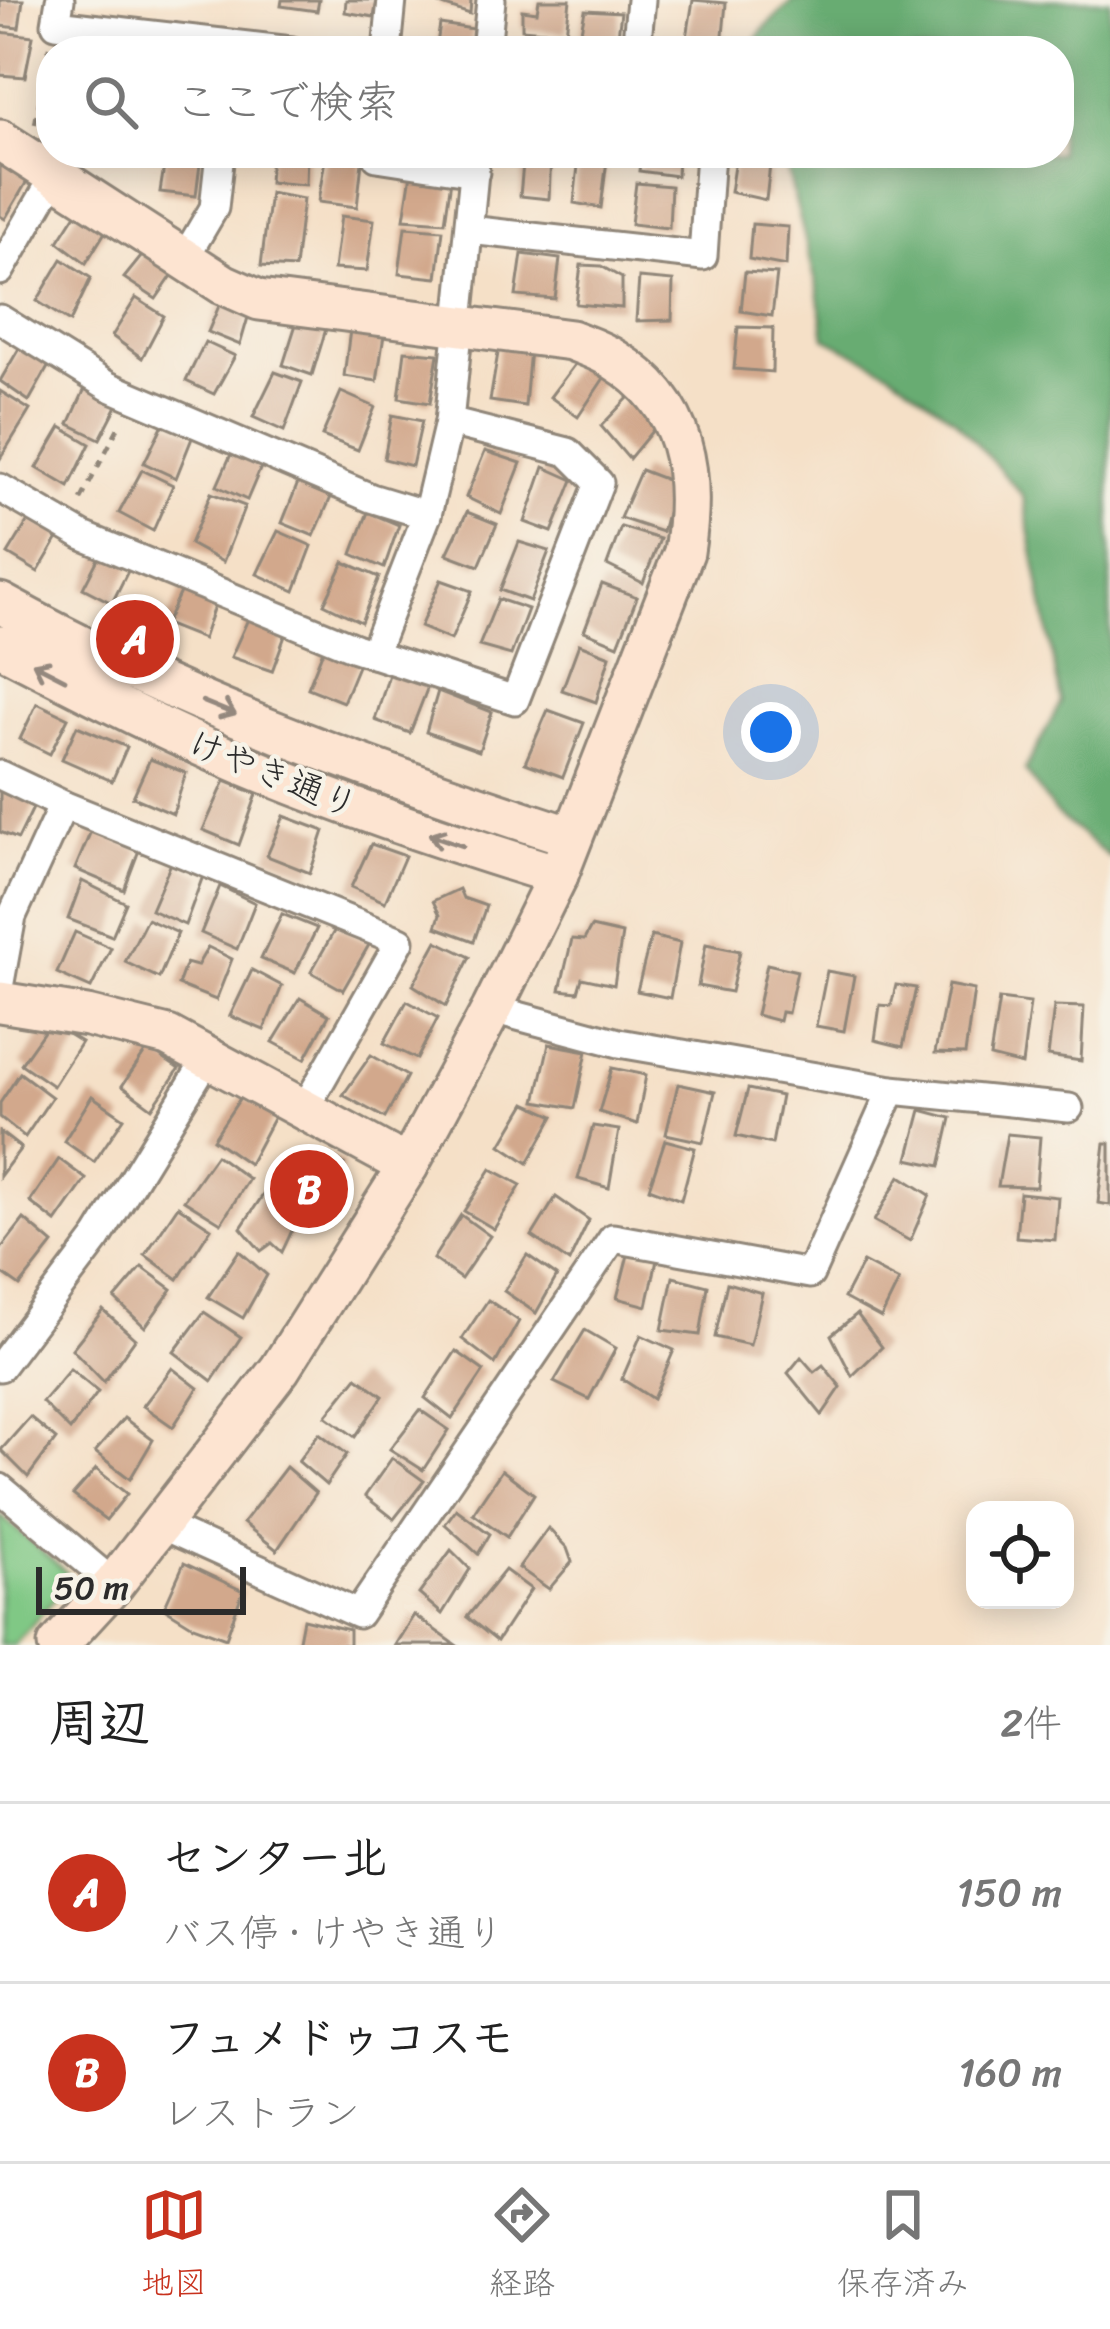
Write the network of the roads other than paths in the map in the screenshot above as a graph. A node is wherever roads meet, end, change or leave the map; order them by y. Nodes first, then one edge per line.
1 (392, 0) edge
2 (491, 0) edge
3 (641, 0) edge
4 (58, 12) edge
5 (173, 36) edge
6 (388, 36) edge
7 (487, 36) edge
8 (637, 36) edge
9 (28, 157) edge
10 (45, 168) edge
11 (218, 168) edge
12 (475, 168) edge
13 (709, 168) edge
14 (469, 230) junction
15 (184, 259) junction
16 (0, 271) edge
17 (0, 319) edge
18 (459, 326) junction
19 (449, 422) junction
20 (0, 488) edge
21 (427, 515) junction
22 (0, 603) edge
23 (0, 646) edge
24 (374, 654) junction
25 (0, 775) edge
26 (63, 805) junction
27 (572, 836) junction
28 (558, 875) junction
29 (6, 915) edge
30 (0, 982) edge
31 (0, 1002) edge
32 (492, 1009) junction
33 (208, 1056) junction
34 (892, 1090) junction
35 (1069, 1108) dead end
36 (304, 1110) junction
37 (408, 1166) junction
38 (0, 1367) edge
39 (0, 1488) edge
40 (160, 1525) junction
41 (114, 1584) junction
42 (58, 1645) edge

1 - 6 street
2 - 7 street
3 - 8 street
4 - 5 street
9 - 16 street
10 - 15 street
11 - 15 street
12 - 14 street
13 - 14 street
14 - 18 street
15 - 18 street
17 - 21 street
18 - 19 street
18 - 27 street
19 - 21 street
19 - 24 street
20 - 24 street
21 - 24 street
22 -> 27 street
28 -> 23 street, けやき通り
25 - 26 street
26 - 29 street
26 - 36 street
27 - 28 street
28 - 32 street
29 - 30 street
31 - 33 street
32 - 34 street
32 - 37 street
33 - 36 street
33 - 38 street
34 - 35 street
34 - 40 street
36 - 37 street
37 - 40 street
39 - 41 street
40 - 41 street
41 - 42 street

